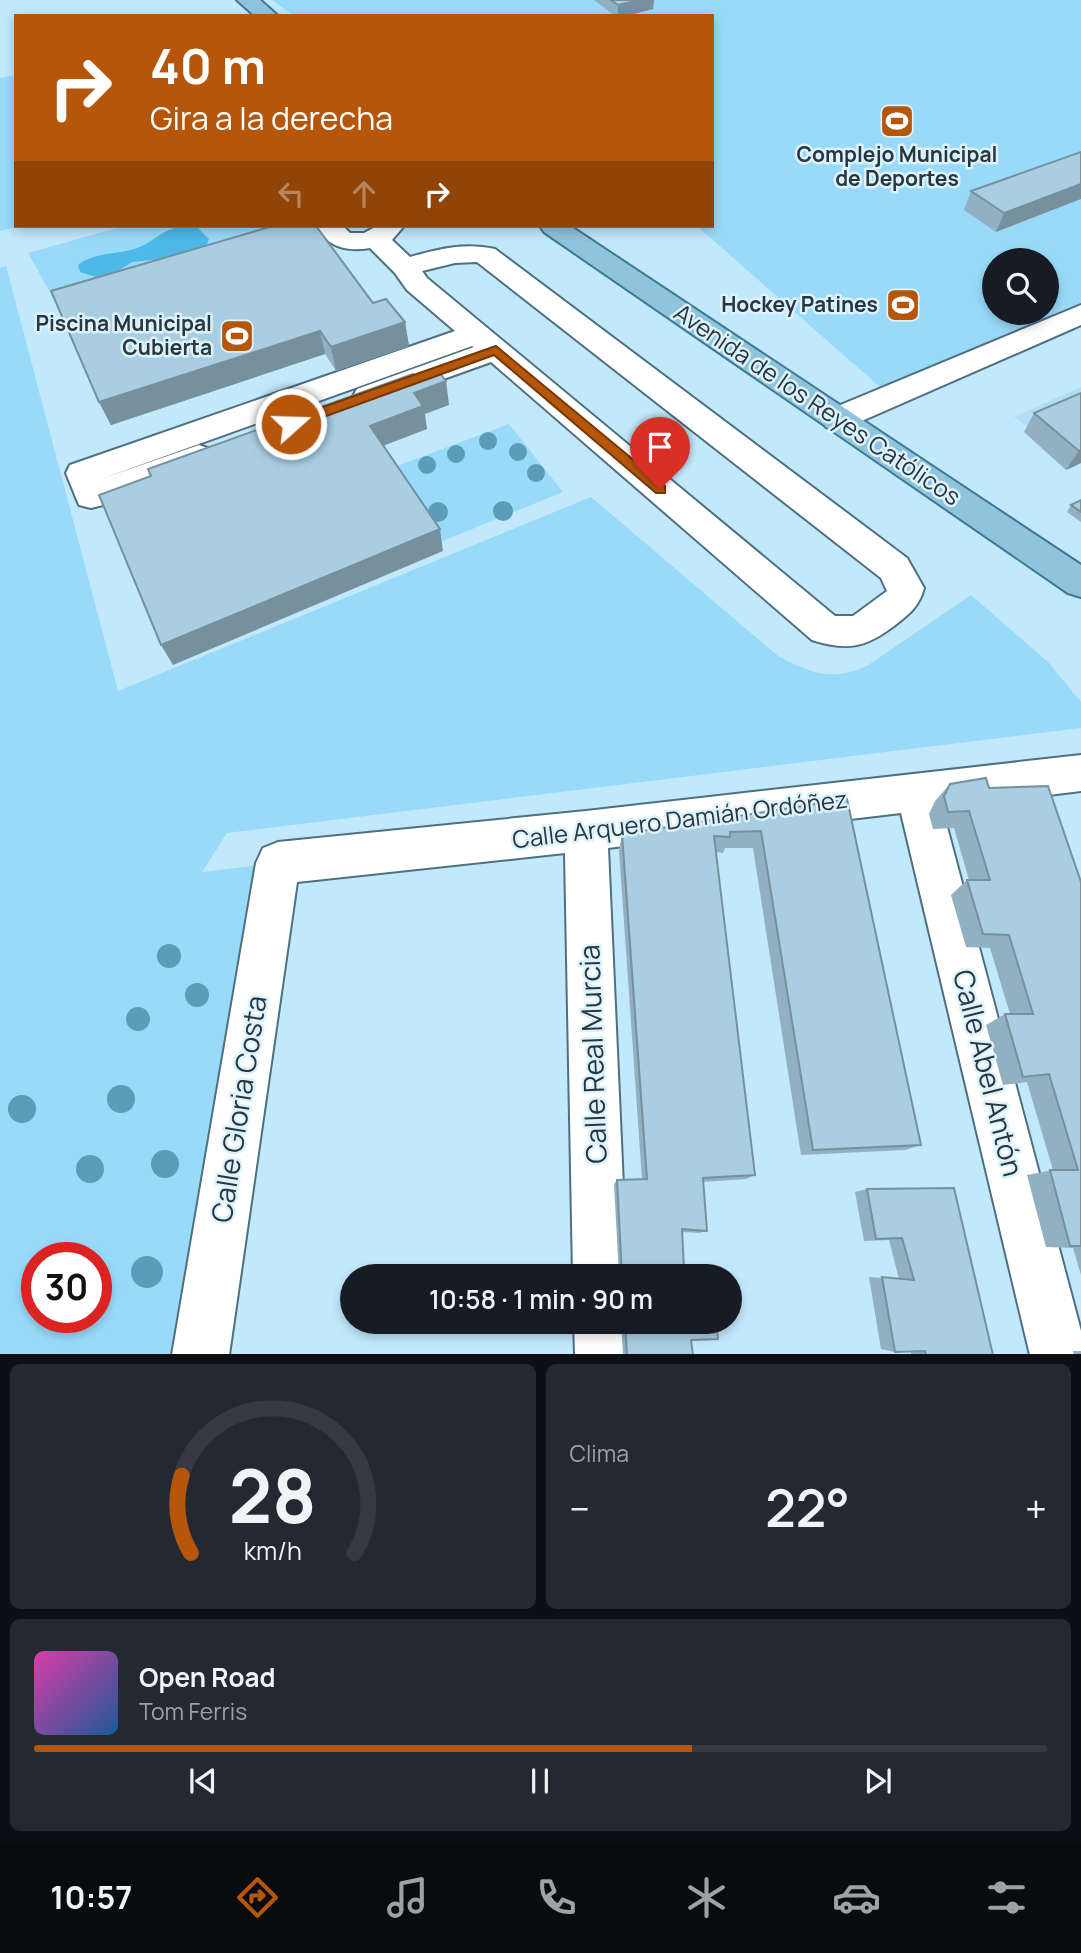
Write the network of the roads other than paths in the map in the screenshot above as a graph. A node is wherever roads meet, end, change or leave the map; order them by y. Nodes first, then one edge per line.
1 (247, 0) edge
2 (265, 14) edge
3 (331, 228) edge
4 (556, 228) edge
5 (383, 232) edge
6 (405, 267) junction
7 (1081, 314) edge
8 (486, 342) junction
9 (837, 419) junction
10 (1081, 583) edge
11 (1081, 773) edge
12 (917, 792) junction
13 (586, 831) junction
14 (278, 863) joint
15 (600, 1264) edge
16 (602, 1334) edge
17 (200, 1354) edge
18 (603, 1354) edge
19 (1059, 1354) edge

1 - 2 main road
3 - 5 street
4 - 9 main road, Avenida de los Reyes Católicos
5 - 6 street
6 - 8 street
6 - 8 street
7 - 9 street
8 - 8 street
9 - 10 main road, Avenida de los Reyes Católicos
11 - 12 street, Calle Arquero Damián Ordóñez
12 - 13 street, Calle Arquero Damián Ordóñez
12 - 19 street, Calle Abel Antón
13 - 14 street, Calle Arquero Damián Ordóñez
13 - 15 street, Calle Real Murcia
14 - 17 street, Calle Gloria Costa
16 - 18 street

